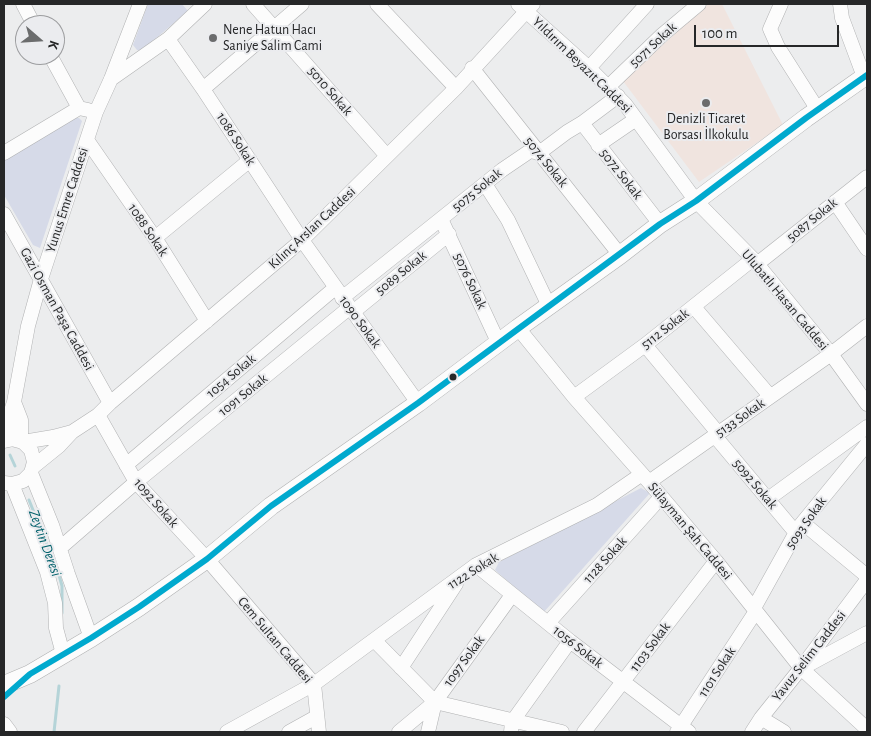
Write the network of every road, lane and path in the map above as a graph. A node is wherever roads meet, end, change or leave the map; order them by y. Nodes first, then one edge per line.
1 (205, 4) edge
2 (253, 4) edge
3 (302, 4) edge
4 (377, 4) edge
5 (647, 4) edge
6 (700, 4) edge
7 (781, 4) edge
8 (840, 4) edge
9 (137, 6) edge
10 (526, 6) edge
11 (274, 28) junction
12 (168, 39) junction
13 (55, 65) edge
14 (472, 68) junction
15 (589, 68) junction
16 (866, 76) edge
17 (111, 79) junction
18 (456, 88) junction
19 (203, 89) junction
20 (613, 91) junction
21 (79, 108) junction
22 (818, 110) junction
23 (96, 112) junction
24 (636, 119) junction
25 (582, 123) junction
26 (86, 140) junction
27 (598, 145) junction
28 (539, 152) junction
29 (4, 153) edge
30 (387, 156) junction
31 (250, 160) junction
32 (867, 177) edge
33 (485, 184) junction
34 (696, 201) junction
35 (835, 202) junction
36 (4, 214) edge
37 (441, 219) junction
38 (660, 224) junction
39 (863, 231) edge
40 (449, 234) junction
41 (155, 238) junction
42 (302, 240) junction
43 (867, 249) edge
44 (620, 255) junction
45 (755, 262) junction
46 (40, 279) junction
47 (345, 302) junction
48 (549, 306) junction
49 (694, 307) junction
50 (207, 321) junction
51 (867, 326) edge
52 (518, 328) junction
53 (499, 344) junction
54 (645, 345) junction
55 (831, 354) junction
56 (770, 396) junction
57 (574, 397) junction
58 (110, 403) junction
59 (418, 403) junction
60 (867, 404) edge
61 (98, 415) junction
62 (867, 427) edge
63 (72, 432) junction
64 (716, 434) junction
65 (11, 440) edge
66 (867, 444) edge
67 (126, 465) junction
68 (646, 478) junction
69 (16, 480) edge
70 (136, 482) junction
71 (661, 496) junction
72 (768, 499) junction
73 (800, 528) junction
74 (60, 548) junction
75 (207, 559) junction
76 (716, 561) junction
77 (476, 566) junction
78 (867, 576) edge
79 (460, 577) junction
80 (867, 580) edge
81 (512, 595) junction
82 (755, 609) junction
83 (548, 624) junction
84 (867, 633) edge
85 (91, 638) junction
86 (374, 640) junction
87 (570, 641) junction
88 (63, 654) junction
89 (402, 668) junction
90 (801, 668) junction
91 (30, 674) junction
92 (623, 682) junction
93 (4, 684) edge
94 (314, 684) junction
95 (4, 697) edge
96 (435, 702) junction
97 (316, 716) junction
98 (760, 718) junction
99 (4, 724) edge
100 (512, 727) edge
101 (867, 729) edge
102 (683, 730) edge
103 (10, 732) edge
104 (227, 732) edge
105 (289, 732) edge
106 (319, 732) edge
107 (399, 732) edge
108 (428, 732) edge
109 (562, 732) edge
110 (584, 732) edge
111 (752, 732) edge
112 (784, 732) edge

1 - 12 street
2 - 11 street, 5010 Sokak
3 - 11 street
4 - 18 street
5 - 15 street
6 - 20 street, 5071 Sokak
7 - 22 street
8 - 16 street
9 - 17 street, Yunus Emre Caddesi
10 - 14 street, Kılınç Arslan Caddesi
10 - 15 street, Yıldırım Beyazıt Caddesi
11 - 19 street
11 - 30 street, 5010 Sokak
12 - 17 street
12 - 19 street, 1086 Sokak
13 - 21 street
14 - 18 street, Kılınç Arslan Caddesi
14 - 28 street, 5074 Sokak
15 - 20 street, Yıldırım Beyazıt Caddesi
16 - 22 main road
17 - 23 street, Yunus Emre Caddesi
18 - 30 street, Kılınç Arslan Caddesi
19 - 31 street, 1086 Sokak
20 - 24 street, Yıldırım Beyazıt Caddesi
20 - 25 street, 5075 Sokak
21 - 23 street
21 - 29 street
22 - 34 main road
23 - 26 street, Yunus Emre Caddesi
24 - 27 street
24 - 34 street, Yıldırım Beyazıt Caddesi
25 - 27 street, 5072 Sokak
25 - 28 street, 5075 Sokak
26 - 41 street, 1088 Sokak
26 - 46 street, Yunus Emre Caddesi
27 - 38 street, 5072 Sokak
28 - 33 street, 5075 Sokak
28 - 44 street, 5074 Sokak
30 - 42 street, Kılınç Arslan Caddesi
31 - 41 street
31 - 42 street, 1086 Sokak
32 - 35 street, 5087 Sokak
33 - 37 street, 5075 Sokak
33 - 48 street
34 - 38 main road
34 - 45 street, Ulubatlı Hasan Caddesi
35 - 39 street
35 - 45 street, 5087 Sokak
36 - 46 street, Gazi Osman Paşa Caddesi
37 - 40 street, 5076 Sokak
37 - 47 street, 5075 Sokak
38 - 44 main road
39 - 43 street
40 - 47 street, 5089 Sokak
40 - 53 street, 5076 Sokak
41 - 50 street, 1088 Sokak
42 - 47 street, 1090 Sokak
42 - 50 street, Kılınç Arslan Caddesi
44 - 48 main road
45 - 49 street, 5112 Sokak
45 - 55 street, Ulubatlı Hasan Caddesi
46 - 58 street, Gazi Osman Paşa Caddesi
46 - 65 street, Yunus Emre Caddesi
47 - 59 street, 1090 Sokak
47 - 67 street, 1054 Sokak
47 - 70 street, 1091 Sokak
48 - 52 main road
49 - 54 street, 5112 Sokak
49 - 56 street
50 - 58 street, Kılınç Arslan Caddesi
51 - 55 street, 5133 Sokak
52 - 53 main road
52 - 57 street, Sülayman Şah Caddesi
53 - 59 main road
54 - 57 street, 5112 Sokak
54 - 64 street, 5092 Sokak
55 - 56 street, 5133 Sokak
55 - 60 street, Ulubatlı Hasan Caddesi
56 - 64 street, 5133 Sokak
57 - 68 street, Sülayman Şah Caddesi
58 - 61 street, Kılınç Arslan Caddesi
59 - 75 main road
61 - 63 street, Kılınç Arslan Caddesi
61 - 67 street, 1092 Sokak
62 - 72 street
63 - 65 street, Kılınç Arslan Caddesi
63 - 69 street, Kılınç Arslan Caddesi
64 - 68 street, 5133 Sokak
64 - 72 street, 5092 Sokak
65 - 69 street
66 - 73 street, 5093 Sokak
67 - 70 street, 1092 Sokak
68 - 71 street, Sülayman Şah Caddesi
68 - 77 street, 1122 Sokak
69 - 74 street
69 - 88 street
70 - 74 street, 1091 Sokak
70 - 75 street, 1092 Sokak
71 - 76 street, Sülayman Şah Caddesi
71 - 83 street, 1128 Sokak
72 - 73 street, 5092 Sokak
73 - 78 street, 5092 Sokak
73 - 82 street, 5093 Sokak
74 - 85 street
75 - 85 main road
75 - 94 street, Cem Sultan Caddesi
76 - 82 street, Sülayman Şah Caddesi
76 - 92 street, 1103 Sokak
77 - 79 street, 1122 Sokak
77 - 81 street, 1056 Sokak
79 - 86 street, 1122 Sokak
79 - 89 street
80 - 90 street, Yavuz Selim Caddesi
81 - 83 street, 1056 Sokak
81 - 96 street, 1097 Sokak
82 - 90 street, Sülayman Şah Caddesi
82 - 102 street, 1101 Sokak
83 - 87 street, 1056 Sokak
84 - 90 street
85 - 88 main road
86 - 89 street
86 - 94 street, 1122 Sokak
87 - 92 street, 1056 Sokak
87 - 100 street
88 - 91 main road
89 - 96 street
90 - 98 street, Yavuz Selim Caddesi
90 - 101 street, Sülayman Şah Caddesi
91 - 93 main road
91 - 95 main road
92 - 102 street, 1056 Sokak
92 - 110 street, 1103 Sokak
94 - 97 street, Cem Sultan Caddesi
94 - 104 street, 1122 Sokak
96 - 100 street
96 - 107 street
96 - 108 street, 1097 Sokak
97 - 105 street
97 - 106 street, Cem Sultan Caddesi
98 - 111 street, Yavuz Selim Caddesi
98 - 112 street
99 - 103 street
100 - 109 street

